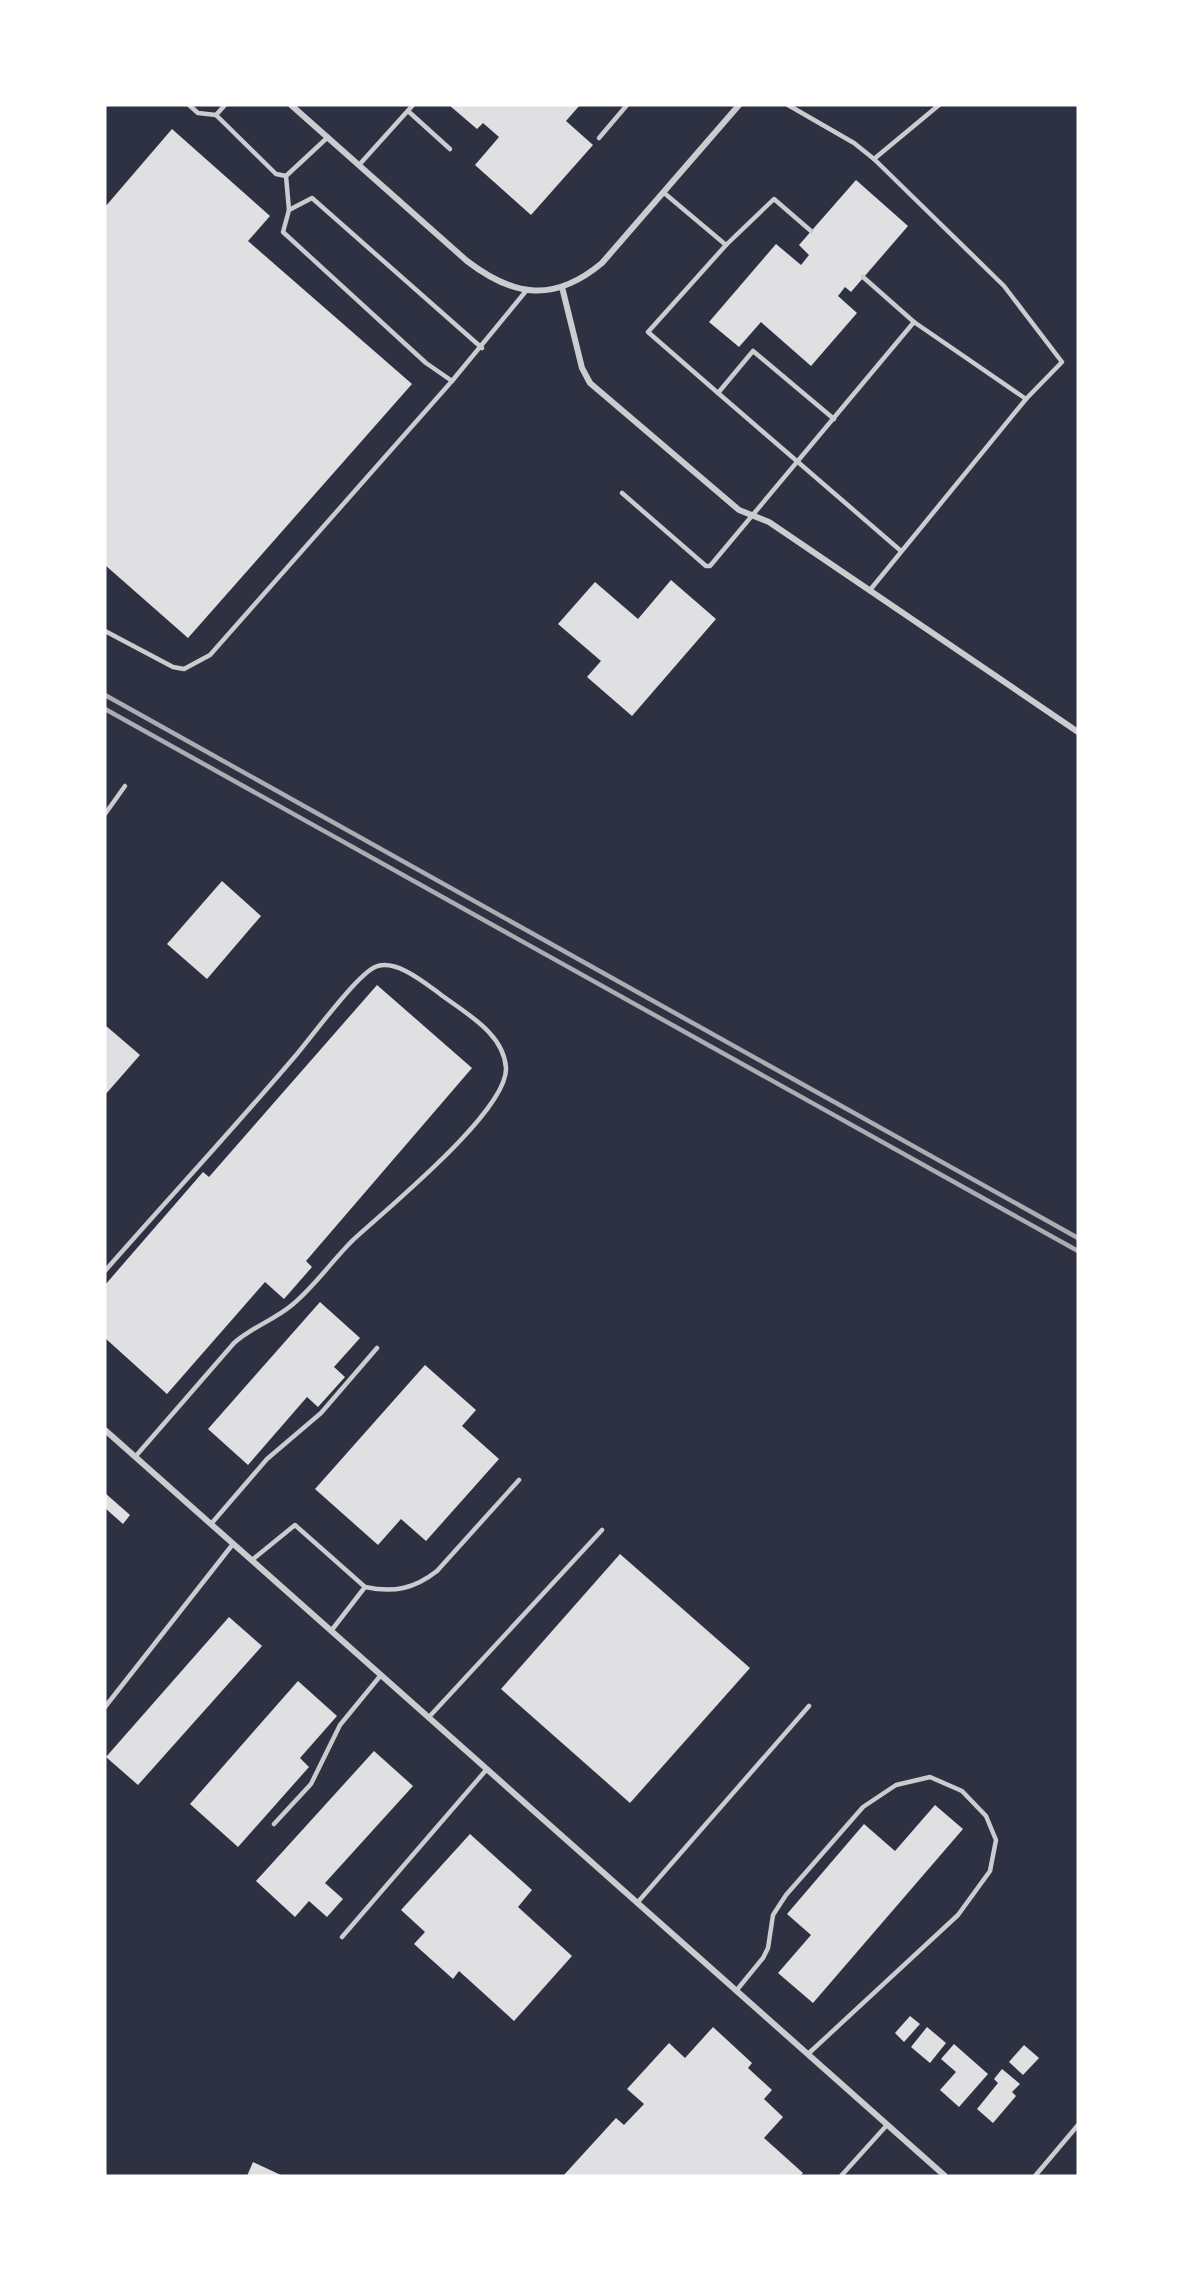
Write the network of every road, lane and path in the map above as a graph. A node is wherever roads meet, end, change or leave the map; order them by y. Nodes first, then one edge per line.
1 (189, 105) edge
2 (225, 105) edge
3 (291, 105) edge
4 (413, 105) edge
5 (627, 105) edge
6 (739, 105) edge
7 (788, 105) edge
8 (939, 105) edge
9 (408, 111) junction
10 (216, 115) junction
11 (328, 137) junction
12 (599, 138) dead end
13 (450, 149) dead end
14 (874, 159) junction
15 (359, 165) junction
16 (286, 176) junction
17 (663, 192) junction
18 (289, 210) junction
19 (811, 231) dead end
20 (726, 245) junction
21 (864, 277) dead end
22 (562, 287) junction
23 (526, 291) junction
24 (914, 322) junction
25 (482, 348) junction
26 (452, 381) junction
27 (718, 393) junction
28 (1026, 399) junction
29 (834, 419) junction
30 (798, 463) junction
31 (622, 493) dead end
32 (754, 516) junction
33 (901, 551) junction
34 (870, 590) junction
35 (105, 631) edge
36 (1078, 732) edge
37 (125, 786) dead end
38 (105, 814) edge
39 (105, 1271) edge
40 (377, 1348) dead end
41 (105, 1430) edge
42 (135, 1457) junction
43 (519, 1480) dead end
44 (211, 1524) junction
45 (602, 1530) dead end
46 (233, 1544) junction
47 (252, 1560) junction
48 (365, 1587) junction
49 (332, 1631) junction
50 (381, 1675) junction
51 (809, 1706) dead end
52 (105, 1707) edge
53 (429, 1717) junction
54 (487, 1769) junction
55 (274, 1824) dead end
56 (637, 1902) junction
57 (342, 1937) dead end
58 (736, 1991) junction
59 (808, 2054) junction
60 (887, 2125) junction
61 (1078, 2125) edge
62 (842, 2176) edge
63 (945, 2176) edge
64 (1035, 2176) edge

1 - 10 lane
2 - 10 lane
3 - 11 street
4 - 9 lane
5 - 12 lane
6 - 17 street
7 - 14 lane
8 - 14 lane
9 - 13 lane
9 - 15 lane
10 - 16 lane
11 - 15 street
11 - 16 lane
14 - 28 lane
15 - 23 street
16 - 18 lane
17 - 20 lane
17 - 22 street
18 - 25 lane
18 - 26 lane
19 - 20 lane
20 - 27 lane
21 - 24 lane
22 - 23 street
22 - 32 street
23 - 25 lane
24 - 28 lane
24 - 29 lane
25 - 26 lane
26 - 35 lane
27 - 29 lane
27 - 30 lane
28 - 33 lane
29 - 30 lane
30 - 32 lane
30 - 33 lane
31 - 32 lane
32 - 34 street
33 - 34 lane
34 - 36 street
37 - 38 lane
39 - 42 lane
40 - 44 lane
41 - 42 street
42 - 44 street
43 - 48 lane
44 - 46 street
45 - 53 lane
46 - 47 street
46 - 52 lane
47 - 48 lane
47 - 49 street
48 - 49 lane
49 - 50 street
50 - 53 street
50 - 55 lane
51 - 56 lane
53 - 54 street
54 - 56 street
54 - 57 lane
56 - 58 street
58 - 59 street
58 - 59 lane
59 - 60 street
60 - 62 lane
60 - 63 street
61 - 64 lane

